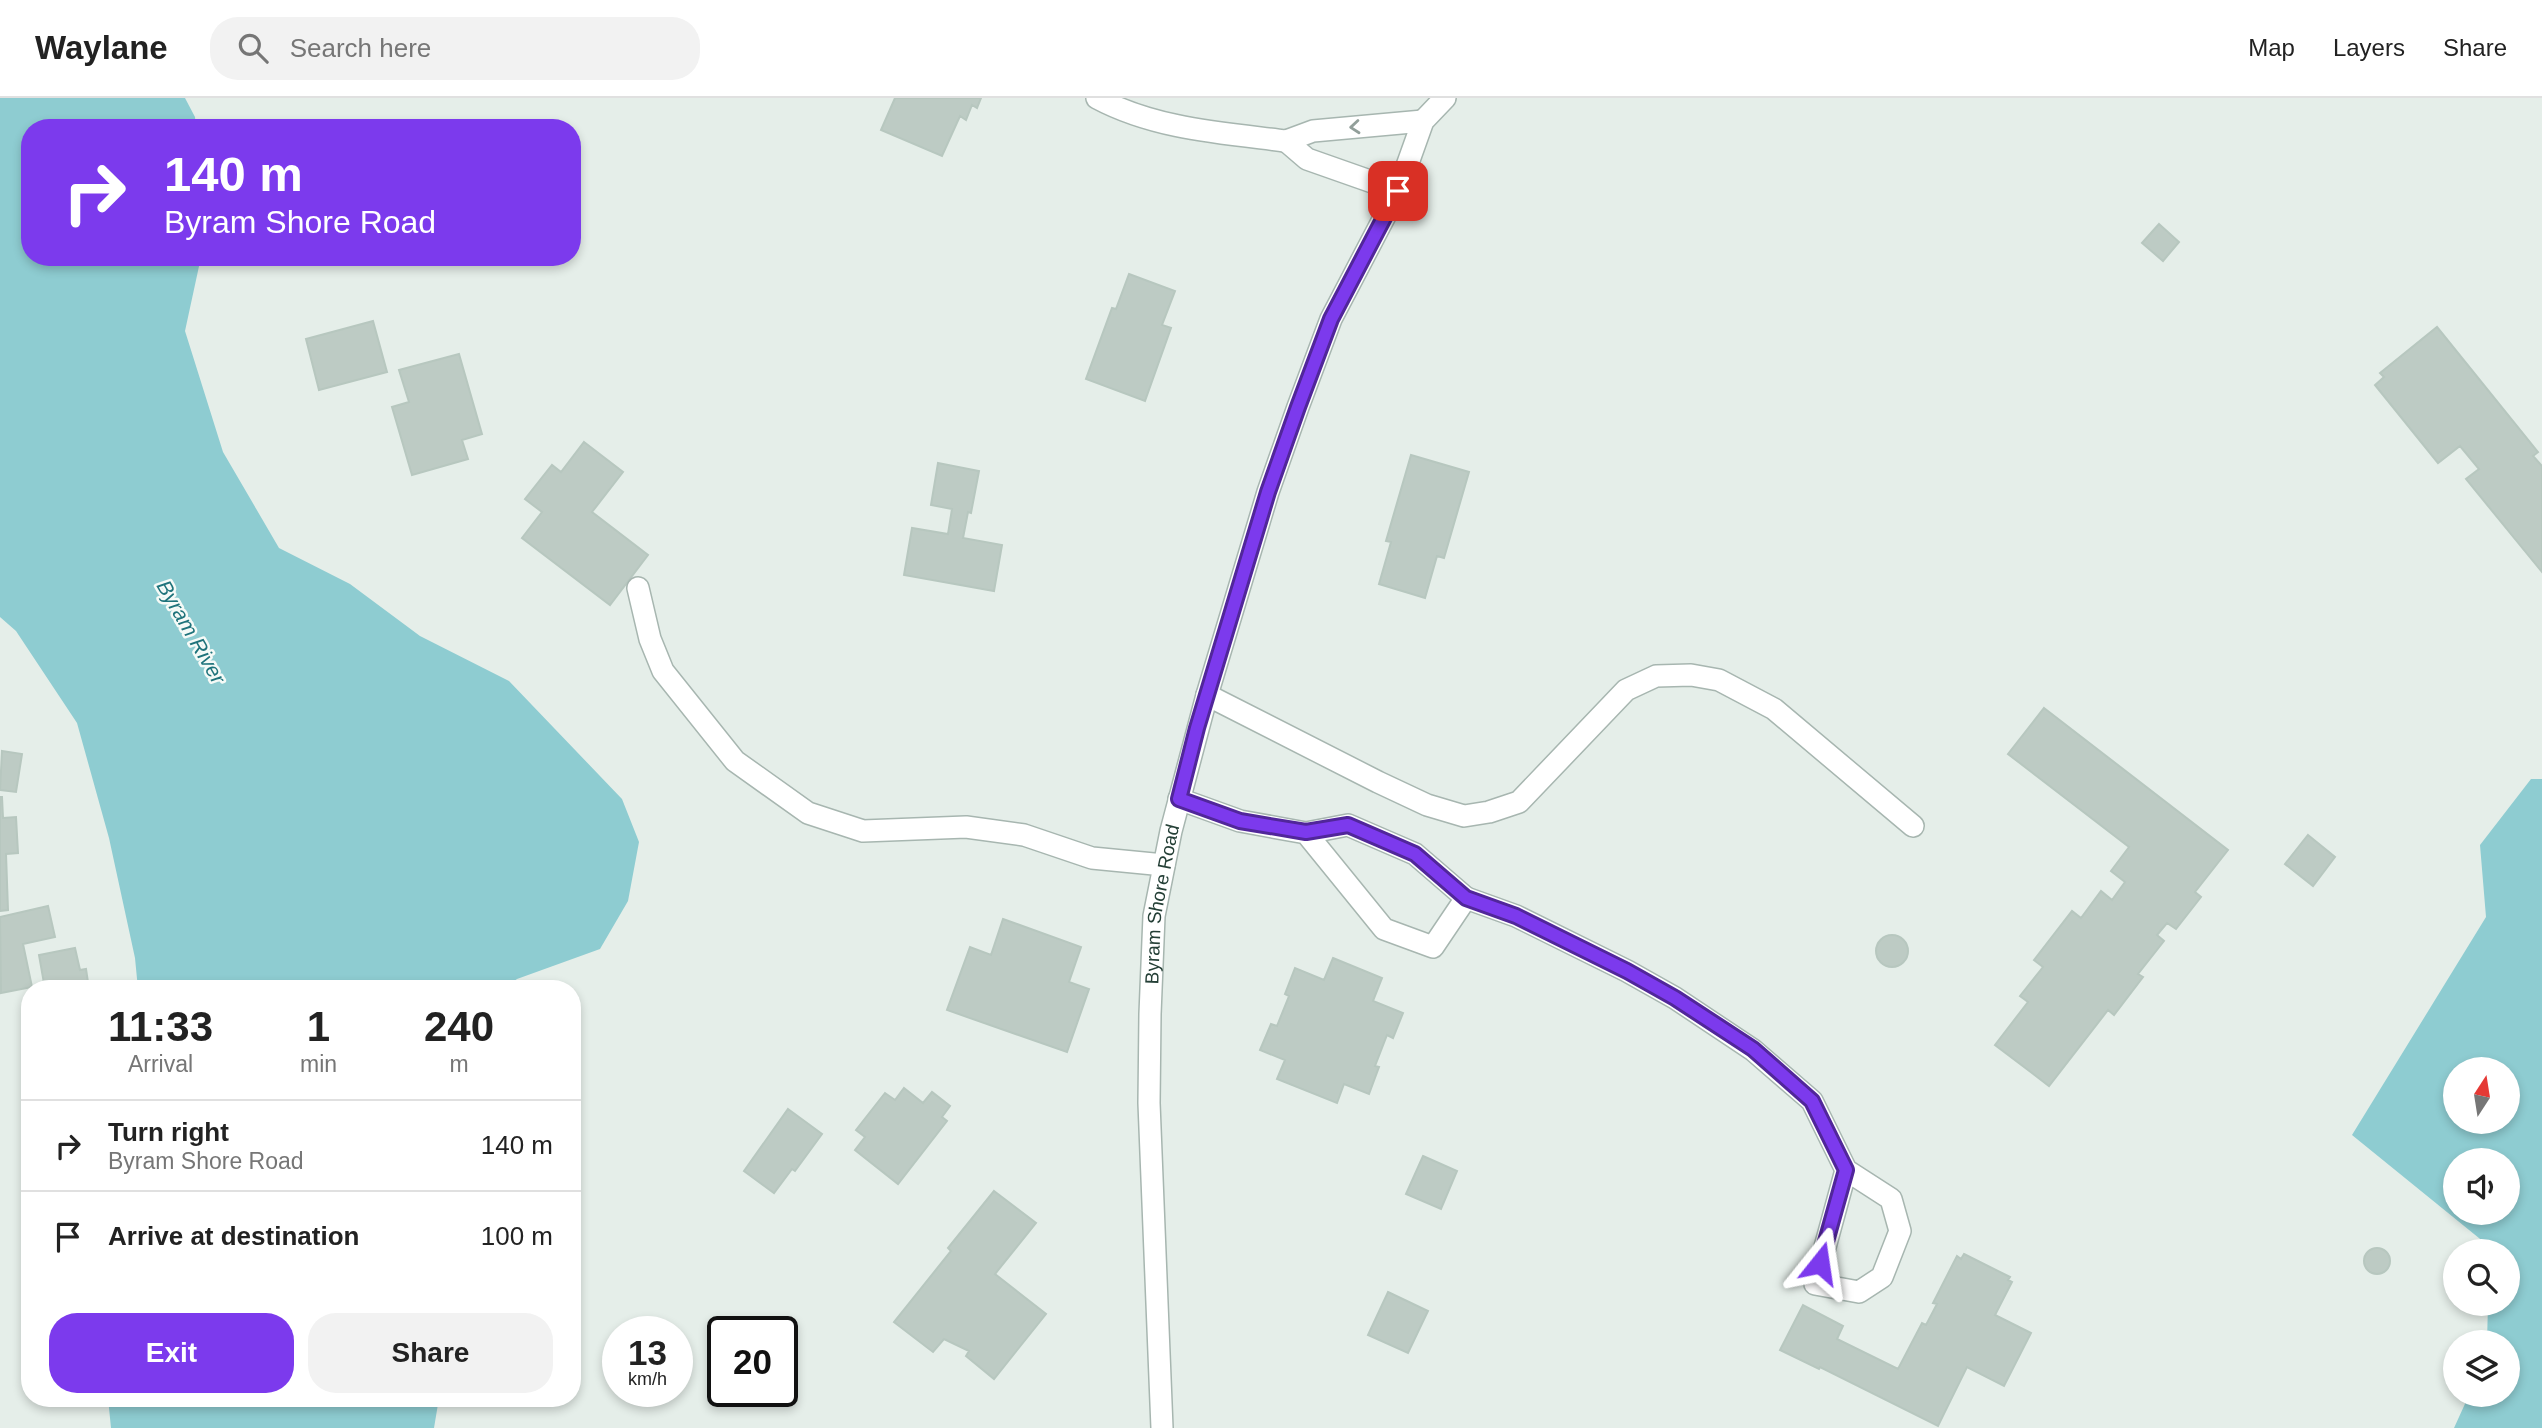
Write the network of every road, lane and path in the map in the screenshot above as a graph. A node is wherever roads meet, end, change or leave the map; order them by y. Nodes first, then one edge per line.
1 (1097, 98) edge
2 (1445, 98) edge
3 (1423, 121) junction
4 (1286, 141) junction
5 (1398, 191) junction
6 (638, 588) dead end
7 (1207, 695) junction
8 (1179, 799) junction
9 (1913, 826) dead end
10 (1306, 832) junction
11 (1164, 865) junction
12 (1466, 898) junction
13 (1846, 1170) junction
14 (1162, 1428) edge

1 - 4 street
2 - 3 street, Byram Shore Road
3 -> 4 street
3 - 5 street, Byram Shore Road
4 - 5 street
5 - 7 street, Byram Shore Road
6 - 11 street
7 - 8 street, Byram Shore Road
7 - 9 street
8 - 10 street
8 - 11 street, Byram Shore Road
10 - 12 street
10 - 12 street
11 - 14 street, Byram Shore Road
12 - 13 street
13 - 13 street

